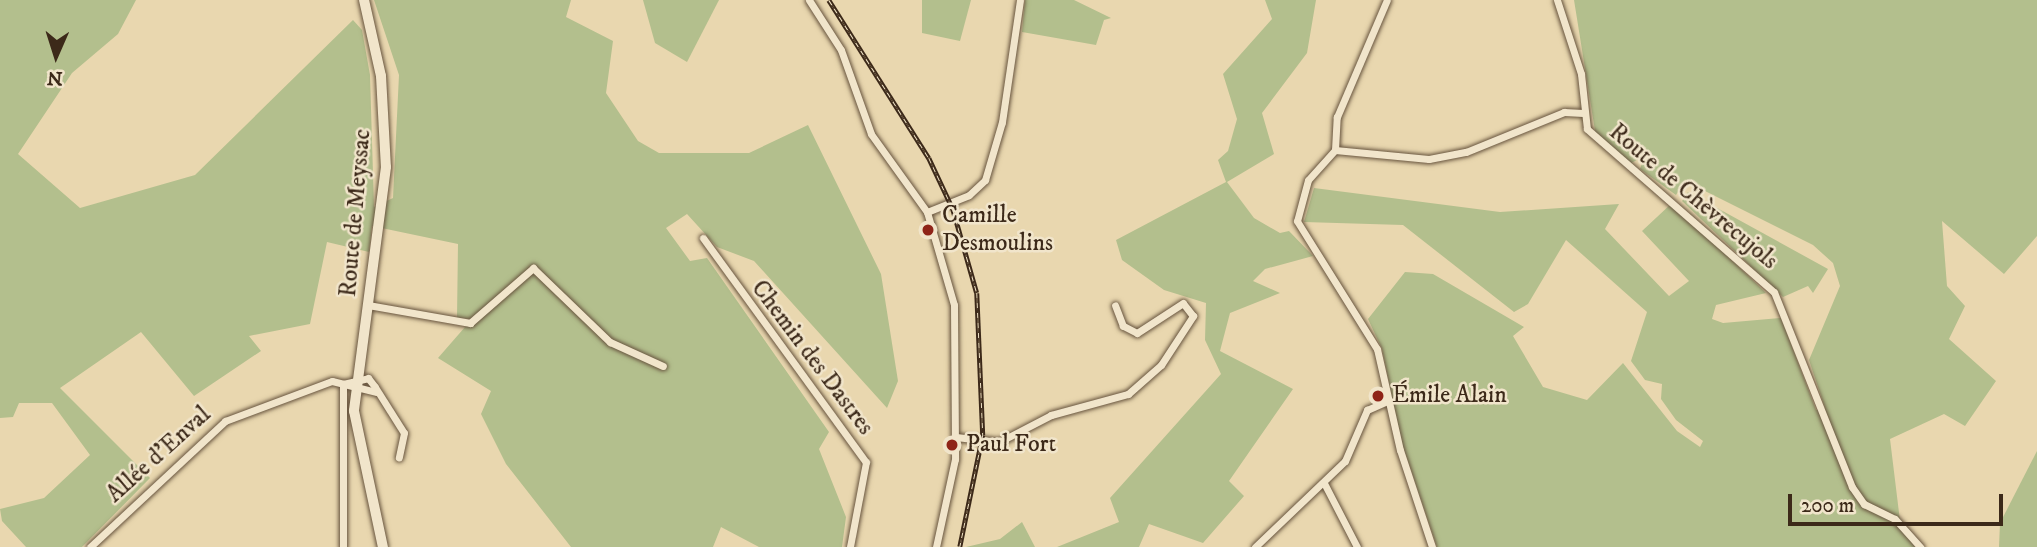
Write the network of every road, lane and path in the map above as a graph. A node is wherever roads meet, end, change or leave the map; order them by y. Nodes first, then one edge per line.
1 (364, 0) edge
2 (809, 0) edge
3 (1020, 0) edge
4 (1387, 0) edge
5 (1558, 0) edge
6 (1583, 113) junction
7 (1335, 150) junction
8 (927, 212) junction
9 (703, 239) dead end
10 (368, 305) junction
11 (1115, 305) dead end
12 (663, 366) dead end
13 (358, 377) junction
14 (343, 384) junction
15 (356, 389) junction
16 (376, 392) junction
17 (1389, 400) junction
18 (956, 437) junction
19 (399, 457) dead end
20 (1324, 483) junction
21 (90, 547) edge
22 (343, 547) edge
23 (383, 547) edge
24 (850, 547) edge
25 (936, 547) edge
26 (1255, 547) edge
27 (1357, 547) edge
28 (1432, 547) edge
29 (1920, 547) edge

1 - 10 main road, Route de Meyssac
2 - 8 street
3 - 8 street
4 - 7 street
5 - 6 street, Route de Chèvrecujols
6 - 7 street
6 - 29 street, Route de Chèvrecujols
7 - 17 street
8 - 18 street
9 - 24 street, Chemin des Dastres
10 - 12 street
10 - 13 main road, Route de Meyssac
11 - 18 street
13 - 14 street
13 - 15 main road, Route de Meyssac
13 - 16 street
14 - 15 street
14 - 21 street, Allée d'Enval
14 - 22 street
15 - 16 street
15 - 23 main road, Route de Meyssac
16 - 19 street
17 - 20 street
17 - 28 street
18 - 25 street
20 - 26 street
20 - 27 street

